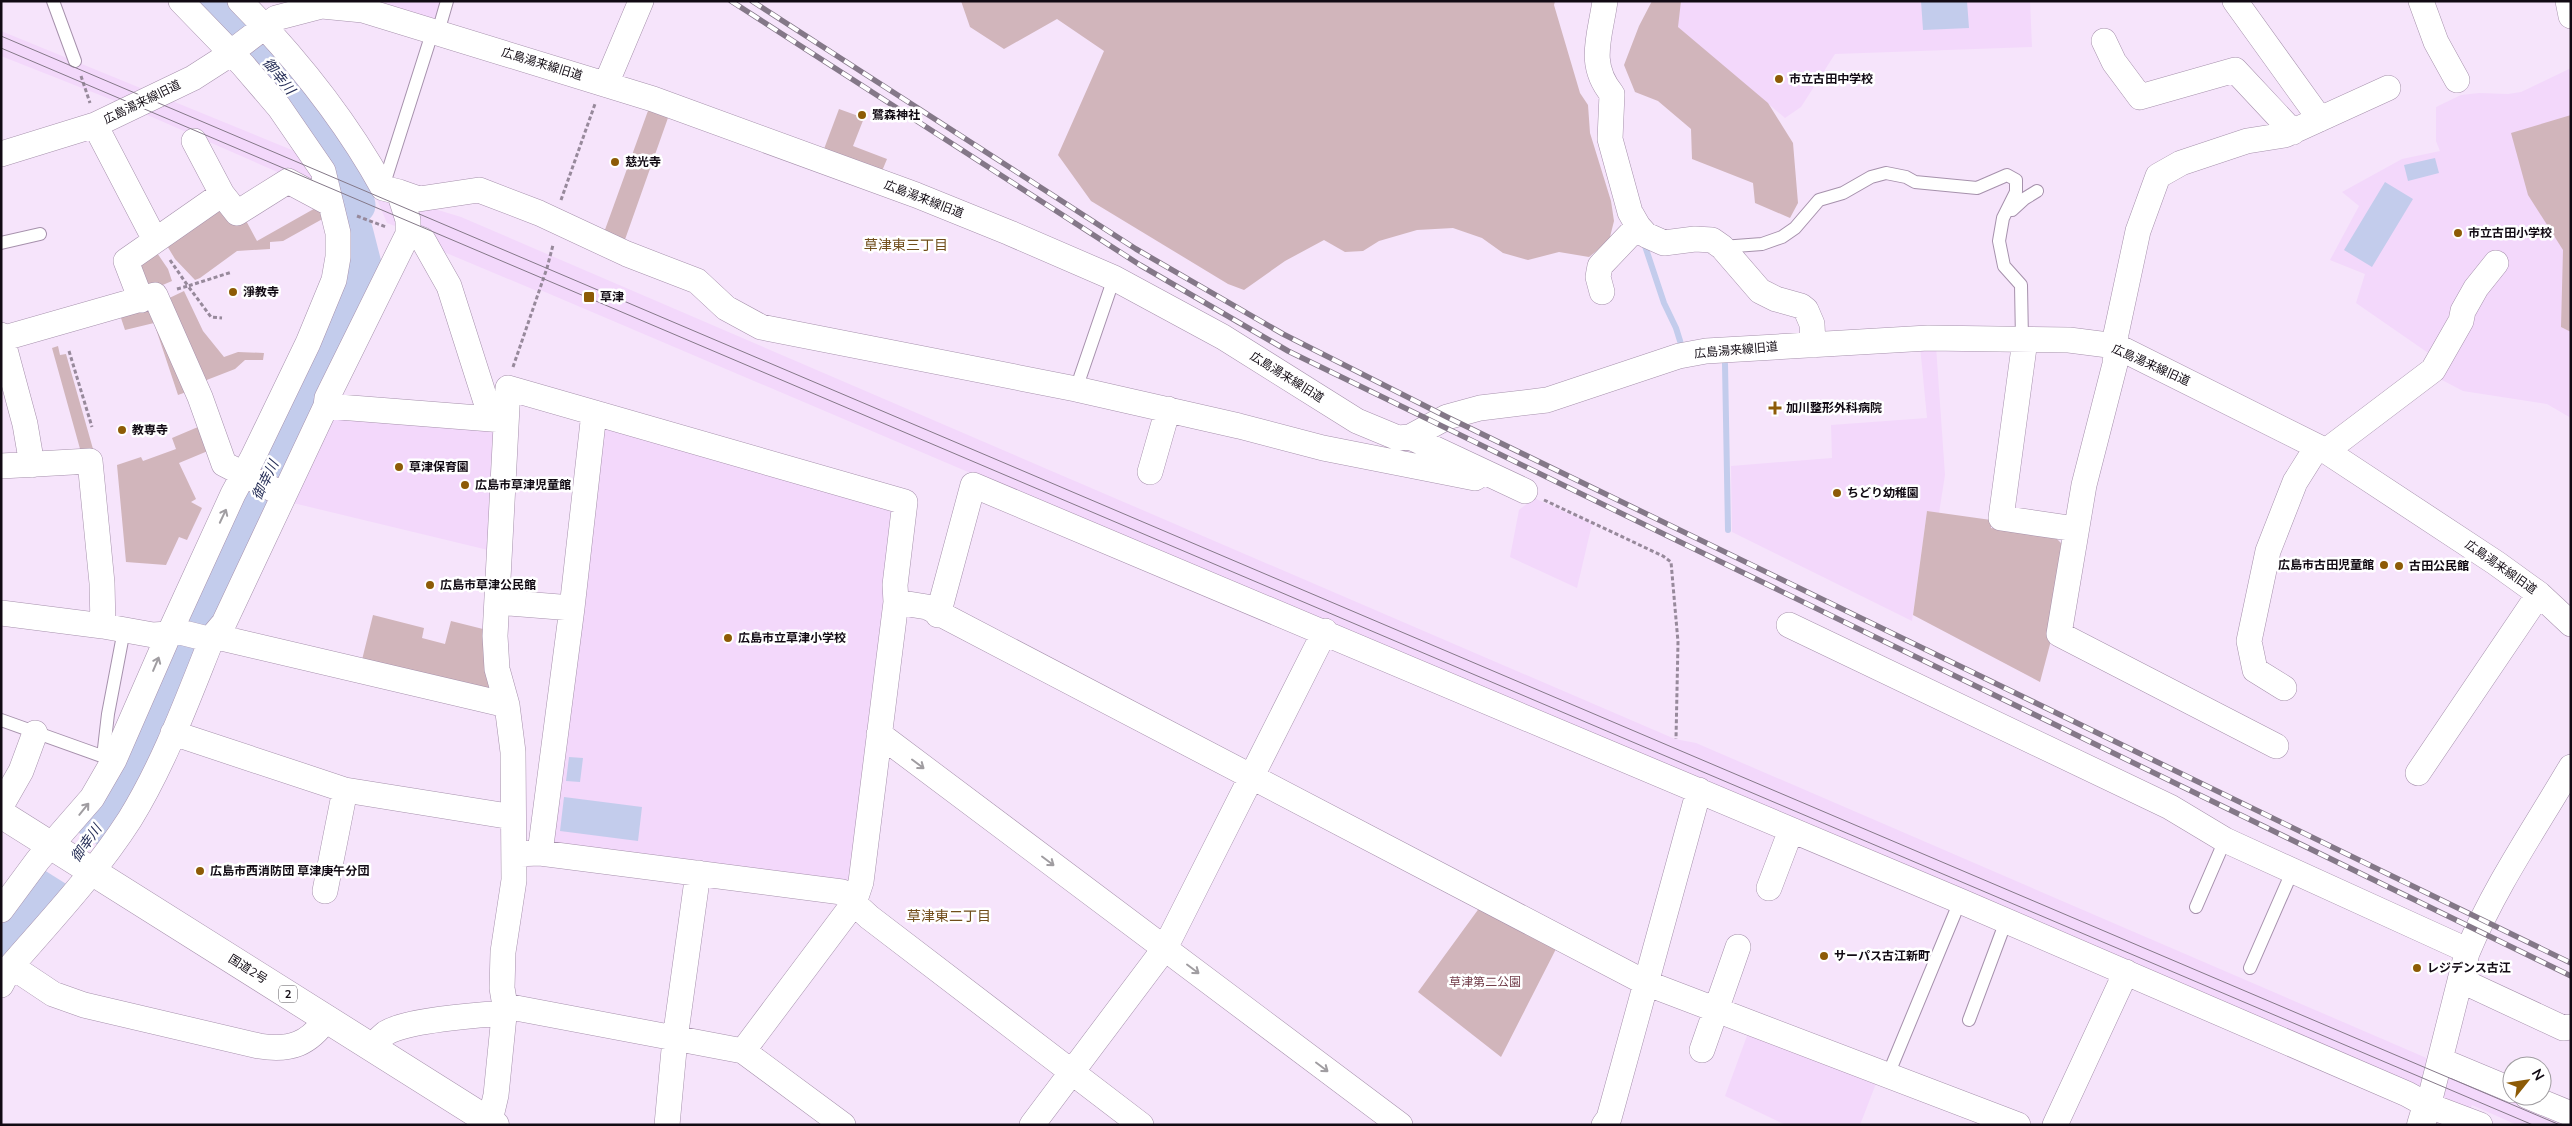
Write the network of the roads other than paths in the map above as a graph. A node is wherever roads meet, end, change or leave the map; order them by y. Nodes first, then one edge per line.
1 (52, 1) edge
2 (181, 1) edge
3 (240, 1) edge
4 (447, 1) edge
5 (641, 1) edge
6 (1605, 1) edge
7 (2235, 1) edge
8 (2420, 1) edge
9 (2568, 1) edge
10 (2571, 16) edge
11 (264, 28) junction
12 (435, 31) junction
13 (2104, 41) dead end
14 (235, 50) junction
15 (75, 61) road end
16 (2457, 80) dead end
17 (606, 84) junction
18 (2388, 88) dead end
19 (2320, 119) junction
20 (95, 126) junction
21 (2293, 132) junction
22 (194, 141) dead end
23 (1, 154) edge
24 (391, 190) junction
25 (2037, 191) dead end
26 (222, 194) junction
27 (331, 204) junction
28 (2005, 212) junction
29 (1638, 226) junction
30 (40, 234) dead end
31 (408, 234) junction
32 (155, 240) junction
33 (1, 243) edge
34 (1722, 247) junction
35 (2496, 263) dead end
36 (1114, 278) junction
37 (1602, 292) dead end
38 (142, 300) junction
39 (2, 338) edge
40 (2023, 340) junction
41 (1813, 345) junction
42 (2116, 346) junction
43 (1076, 389) junction
44 (326, 406) junction
45 (1168, 409) junction
46 (594, 413) junction
47 (504, 420) junction
48 (1410, 437) junction
49 (2322, 449) junction
50 (32, 465) junction
51 (1, 466) edge
52 (1150, 472) dead end
53 (1484, 472) junction
54 (244, 476) junction
55 (1526, 491) road end
56 (280, 493) junction
57 (2076, 529) junction
58 (2539, 594) junction
59 (497, 602) junction
60 (896, 602) junction
61 (572, 608) junction
62 (1, 613) edge
63 (938, 614) junction
64 (2568, 618) edge
65 (1789, 625) dead end
66 (114, 628) junction
67 (1325, 631) junction
68 (172, 632) junction
69 (210, 638) junction
70 (2284, 688) dead end
71 (507, 705) junction
72 (1, 720) edge
73 (35, 733) junction
74 (173, 733) junction
75 (879, 734) junction
76 (2276, 746) dead end
77 (109, 759) junction
78 (2571, 767) edge
79 (2418, 773) dead end
80 (1252, 778) junction
81 (345, 790) junction
82 (1699, 790) junction
83 (1, 806) edge
84 (1, 814) edge
85 (513, 817) junction
86 (1791, 830) junction
87 (2225, 840) junction
88 (56, 848) junction
89 (540, 853) junction
90 (514, 854) junction
91 (89, 870) junction
92 (2292, 872) junction
93 (698, 873) junction
94 (1769, 888) dead end
95 (325, 891) dead end
96 (1960, 901) junction
97 (854, 903) junction
98 (2196, 907) dead end
99 (1, 910) edge
100 (2006, 921) junction
101 (1738, 947) dead end
102 (1166, 948) junction
103 (2467, 953) junction
104 (2250, 968) dead end
105 (2126, 972) junction
106 (6, 976) edge
107 (2460, 980) junction
108 (1646, 982) junction
109 (505, 1010) junction
110 (1717, 1010) junction
111 (327, 1018) junction
112 (1969, 1020) dead end
113 (2571, 1027) edge
114 (674, 1039) junction
115 (372, 1046) junction
116 (743, 1050) junction
117 (1702, 1050) dead end
118 (2440, 1060) junction
119 (1072, 1073) junction
120 (1888, 1075) junction
121 (2502, 1086) edge
122 (2551, 1106) edge
123 (2571, 1114) edge
124 (2424, 1115) edge
125 (1611, 1122) edge
126 (491, 1123) edge
127 (667, 1125) edge
128 (843, 1125) edge
129 (1032, 1125) edge
130 (1141, 1125) edge
131 (1400, 1125) edge
132 (2018, 1125) edge
133 (2055, 1125) edge
134 (2480, 1125) edge

1 - 15 lane
2 - 14 street
3 - 11 street
4 - 12 lane
5 - 17 street
6 - 29 street
7 - 19 street
8 - 16 street
9 - 10 street
11 - 12 street, 広島湯来線旧道
11 - 14 street, 広島湯来線旧道
11 - 24 street
12 - 17 street, 広島湯来線旧道
12 - 24 lane
13 - 21 street
14 - 20 street, 広島湯来線旧道
14 - 27 street
17 - 36 street, 広島湯来線旧道
18 - 19 street
19 - 21 street
20 - 23 street, 広島湯来線旧道
20 - 32 street
21 - 42 street
22 - 26 street
24 - 31 street
24 - 43 street
25 - 28 lane
26 - 27 street
26 - 32 street
27 - 54 street
28 - 34 lane
28 - 40 lane
29 - 34 street
29 - 37 street
30 - 33 lane
31 - 44 street
31 - 47 street
32 - 38 street
34 - 41 street
35 - 49 street
36 - 43 lane
36 - 48 street, 広島湯来線旧道
38 - 39 street
38 - 54 street
39 - 50 street
40 - 41 street, 広島湯来線旧道
40 - 42 street, 広島湯来線旧道
40 - 57 street
41 - 48 street, 広島湯来線旧道
42 - 49 street, 広島湯来線旧道
42 - 57 street
43 - 45 street
44 - 47 street
44 - 56 street
45 - 52 street
45 - 53 street
46 - 47 street
46 - 60 street
46 - 61 street
47 - 59 street
48 - 53 street
49 - 58 street, 広島湯来線旧道
49 - 70 street
50 - 51 street
50 - 66 street
53 - 55 street
54 - 56 street
68 -> 54 street
56 - 69 street
57 - 76 street
58 - 64 street, 広島湯来線旧道
58 - 79 street
59 - 61 street
59 - 71 street
60 - 63 street
60 - 75 street
61 - 89 street
62 - 66 street
63 - 67 street
63 - 80 street
65 - 87 street
66 - 68 street
66 - 77 lane
67 - 80 street
67 - 82 street
68 - 69 street
77 -> 68 street
69 - 71 street
69 - 74 street
71 - 85 street
72 - 73 lane
73 - 77 lane
73 - 83 street
74 - 81 street
74 - 91 street
75 - 97 street
75 -> 102 street
88 -> 77 street
78 - 103 street
80 - 102 street
80 - 108 street
81 - 85 street
81 - 95 street
82 - 86 street
82 - 108 street
84 - 88 highway, 国道2号 / 2
85 - 90 street
86 - 94 street
86 - 96 street
87 - 92 street
87 - 98 lane
88 - 91 highway, 国道2号 / 2
88 - 99 street
89 - 90 street
89 - 93 street
90 - 109 street
91 - 106 street
91 - 111 highway, 国道2号 / 2
92 - 103 street
92 - 104 lane
93 - 97 street
93 - 114 street
96 - 100 street
96 - 120 lane
97 - 116 street
97 - 119 street
100 - 105 street
100 - 112 lane
101 - 110 street
102 - 119 street
102 -> 131 street
103 - 107 street
105 - 124 street
105 - 133 street
106 - 111 street
107 - 113 street
107 - 118 street
108 - 110 street
108 - 125 street
109 - 114 street
109 - 115 street
109 - 126 street
110 - 117 street
110 - 120 street
111 - 115 highway, 国道2号 / 2
114 - 116 street
114 - 127 street
115 - 126 highway, 国道2号 / 2
116 - 128 street
118 - 121 street
118 - 124 street
119 - 129 street
119 - 130 street
120 - 132 street
122 - 123 street
124 - 134 street

